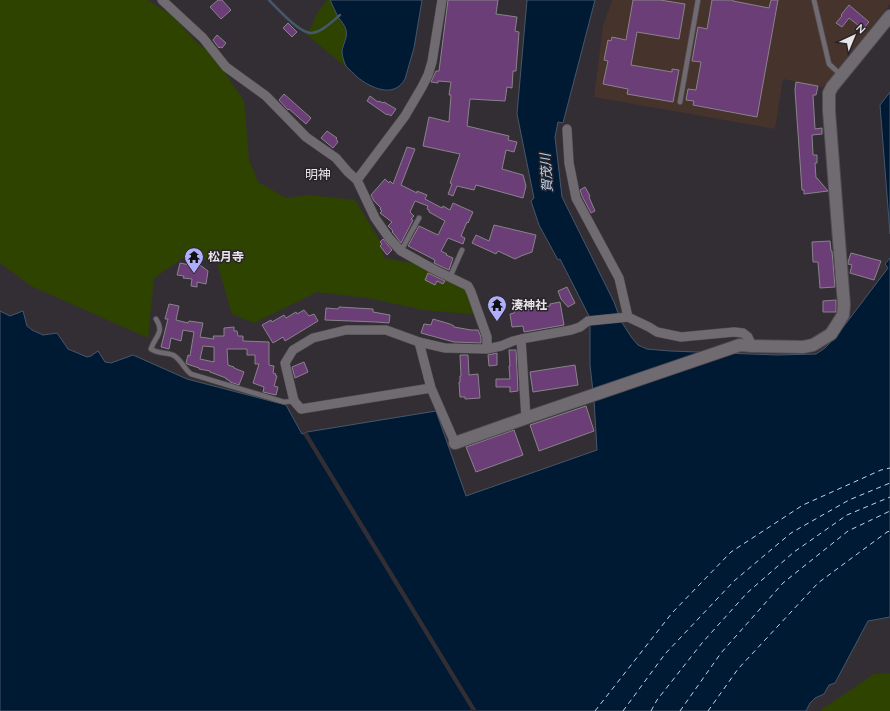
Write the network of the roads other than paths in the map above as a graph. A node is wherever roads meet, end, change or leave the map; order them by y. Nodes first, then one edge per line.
1 (162, 0) edge
2 (442, 0) edge
3 (698, 0) edge
4 (814, 0) edge
5 (890, 16) edge
6 (842, 75) junction
7 (680, 102) dead end
8 (566, 129) dead end
9 (357, 180) junction
10 (419, 218) dead end
11 (401, 250) junction
12 (462, 250) dead end
13 (450, 277) junction
14 (624, 318) junction
15 (156, 319) dead end
16 (521, 339) junction
17 (419, 342) junction
18 (752, 346) junction
19 (487, 349) junction
20 (431, 388) junction
21 (294, 401) junction
22 (526, 418) junction
23 (455, 444) joint

1 - 9 street
2 - 9 street
3 - 7 lane
4 - 6 lane
5 - 6 street
6 - 18 street
8 - 14 street
9 - 11 street
10 - 11 lane
11 - 13 street
12 - 13 lane
13 - 19 street
14 - 16 street
14 - 18 street
15 - 21 lane
16 - 19 street
16 - 22 street
17 - 19 street
17 - 20 street
17 - 21 street
18 - 22 street
20 - 21 street
20 - 23 street
22 - 23 street

